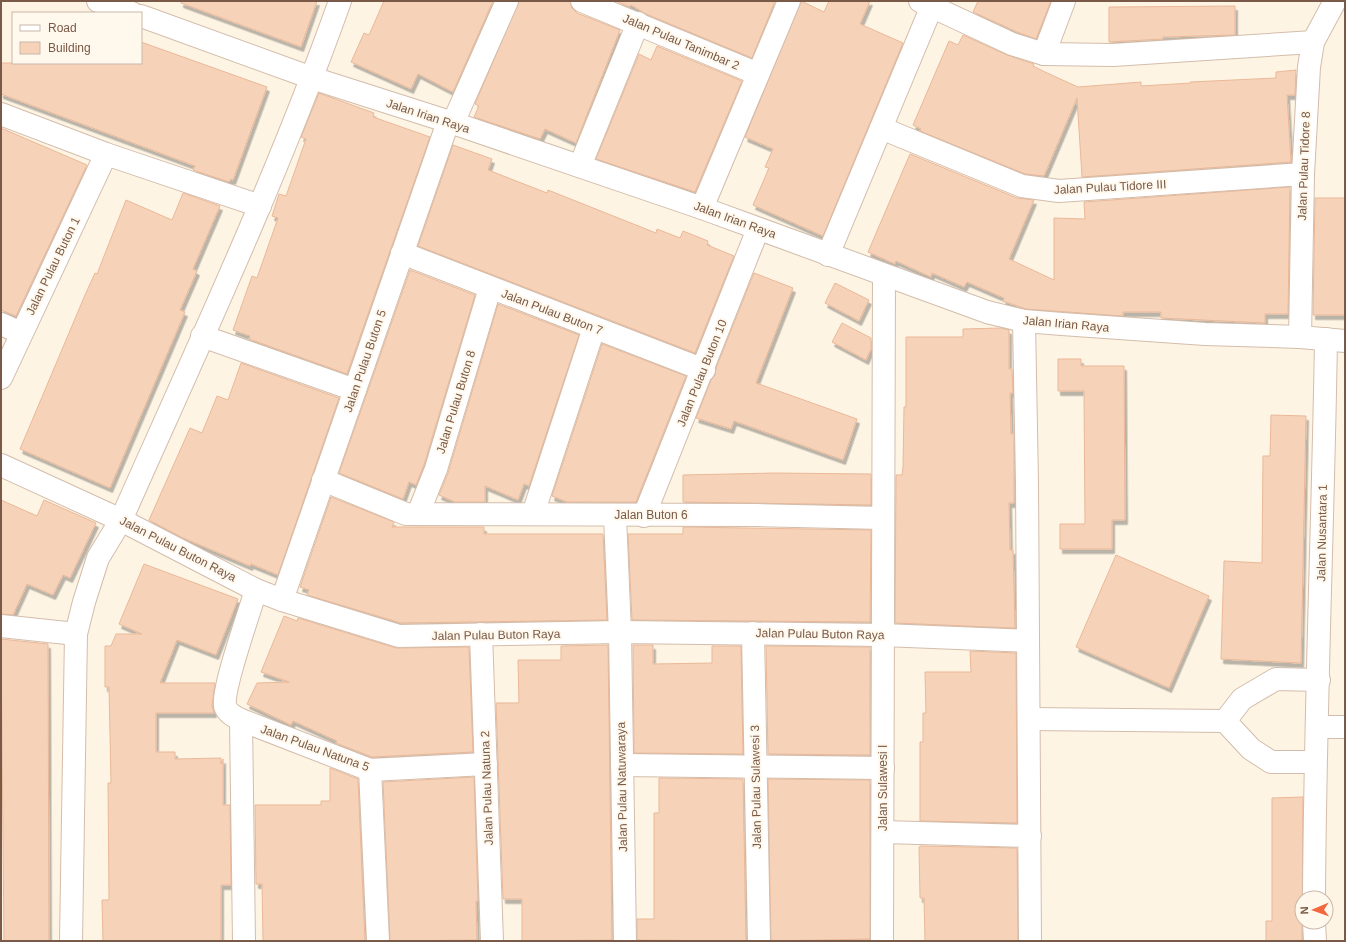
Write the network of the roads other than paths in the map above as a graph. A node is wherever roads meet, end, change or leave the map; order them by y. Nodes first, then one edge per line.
1 (98, 1) edge
2 (340, 1) edge
3 (507, 1) edge
4 (582, 1) edge
5 (789, 1) edge
6 (1064, 1) edge
7 (1334, 1) edge
8 (929, 3) edge
9 (129, 12) edge
10 (142, 16) edge
11 (638, 23) junction
12 (1313, 42) junction
13 (1044, 54) junction
14 (758, 74) junction
15 (312, 78) junction
16 (3, 119) edge
17 (450, 123) junction
18 (881, 128) junction
19 (106, 154) junction
20 (580, 166) junction
21 (1303, 174) junction
22 (260, 206) junction
23 (702, 208) junction
24 (758, 229) junction
25 (402, 253) junction
26 (828, 255) junction
27 (884, 274) junction
28 (490, 288) junction
29 (1024, 321) junction
30 (1, 324) edge
31 (594, 328) junction
32 (21, 333) junction
33 (202, 336) junction
34 (1300, 336) junction
35 (1336, 340) edge
36 (704, 370) junction
37 (1, 378) edge
38 (355, 390) junction
39 (1, 464) edge
40 (323, 480) junction
41 (418, 514) junction
42 (533, 514) junction
43 (615, 516) junction
44 (644, 516) junction
45 (884, 518) junction
46 (121, 520) junction
47 (256, 590) junction
48 (282, 600) junction
49 (1, 626) edge
50 (620, 632) junction
51 (752, 633) junction
52 (76, 634) junction
53 (481, 634) junction
54 (883, 635) junction
55 (1028, 641) junction
56 (1319, 680) junction
57 (1029, 719) junction
58 (241, 720) junction
59 (1225, 721) junction
60 (1318, 727) junction
61 (1345, 728) edge
62 (1315, 762) junction
63 (486, 764) junction
64 (622, 765) junction
65 (756, 766) junction
66 (883, 768) junction
67 (370, 770) junction
68 (883, 832) junction
69 (1030, 836) junction
70 (1314, 890) edge
71 (1314, 930) edge
72 (70, 941) edge
73 (244, 941) edge
74 (378, 941) edge
75 (492, 941) edge
76 (625, 941) edge
77 (759, 941) edge
78 (882, 941) edge
79 (1030, 941) edge
80 (1315, 941) edge

1 - 9 street
2 - 15 street
3 - 17 street, Jalan Pulau Buton 5
4 - 11 street, Jalan Pulau Tanimbar 2
5 - 14 street
6 - 13 street
7 - 12 street, Jalan Pulau Tidore 8
8 - 13 street
8 - 18 street
10 - 15 street, Jalan Irian Raya
11 - 14 street, Jalan Pulau Tanimbar 2
11 - 20 street
12 - 13 street
12 - 21 street, Jalan Pulau Tidore 8
14 - 23 street
15 - 17 street, Jalan Irian Raya
15 - 22 street
16 - 19 street
17 - 20 street, Jalan Irian Raya
17 - 25 street, Jalan Pulau Buton 5
18 - 21 street, Jalan Pulau Tidore III
18 - 26 street
19 - 22 street
19 - 32 street, Jalan Pulau Buton 1
20 - 23 street, Jalan Irian Raya
21 - 34 street, Jalan Pulau Tidore 8
22 - 33 street
23 - 24 street, Jalan Irian Raya
24 - 26 street, Jalan Irian Raya
24 - 36 street, Jalan Pulau Buton 10
25 - 28 street, Jalan Pulau Buton 7
25 - 38 street, Jalan Pulau Buton 5
26 - 27 street, Jalan Irian Raya
27 - 29 street, Jalan Irian Raya
27 - 45 street, Jalan Sulawesi I
28 - 31 street, Jalan Pulau Buton 7
28 - 41 street, Jalan Pulau Buton 8
29 - 34 street, Jalan Irian Raya
29 - 55 street
30 - 32 street
31 - 36 street, Jalan Pulau Buton 7
31 - 42 street
32 - 37 street, Jalan Pulau Buton 1
33 - 38 street
33 - 46 street
34 - 35 street, Jalan Irian Raya
35 - 56 street, Jalan Nusantara 1
36 - 44 street, Jalan Pulau Buton 10
38 - 40 street, Jalan Pulau Buton 5
39 - 46 street, Jalan Pulau Buton Raya
40 - 41 street, Jalan Buton 6
40 - 48 street, Jalan Pulau Buton 5
41 - 42 street, Jalan Buton 6
42 - 43 street, Jalan Buton 6
43 - 44 street, Jalan Buton 6
43 - 50 street
44 - 45 street, Jalan Buton 6
45 - 54 street, Jalan Sulawesi I
46 - 47 street, Jalan Pulau Buton Raya
46 - 52 street
47 - 48 street, Jalan Pulau Buton Raya
47 - 58 street, Jalan Pulau Natuna 5
48 - 53 street, Jalan Pulau Buton Raya
49 - 52 street
50 - 51 street, Jalan Pulau Buton Raya
50 - 53 street, Jalan Pulau Buton Raya
50 - 64 street, Jalan Pulau Natuwaraya
51 - 54 street, Jalan Pulau Buton Raya
51 - 65 street, Jalan Pulau Sulawesi 3
52 - 72 street
53 - 63 street, Jalan Pulau Natuna 2
54 - 55 street, Jalan Pulau Buton Raya
54 - 66 street, Jalan Sulawesi I
55 - 57 street
56 - 59 street
56 - 60 street, Jalan Nusantara 1
57 - 59 street
57 - 69 street
58 - 67 street, Jalan Pulau Natuna 5
58 - 73 street
59 - 62 street
60 - 61 street
60 - 62 street, Jalan Nusantara 1
62 - 70 street, Jalan Nusantara 1
63 - 67 street, Jalan Pulau Natuna 5
63 - 75 street, Jalan Pulau Natuna 2
64 - 65 street
64 - 76 street, Jalan Pulau Natuwaraya
65 - 66 street
65 - 77 street, Jalan Pulau Sulawesi 3
66 - 68 street, Jalan Sulawesi I
67 - 74 street
68 - 69 street
68 - 78 street, Jalan Sulawesi I
69 - 79 street
71 - 80 street

